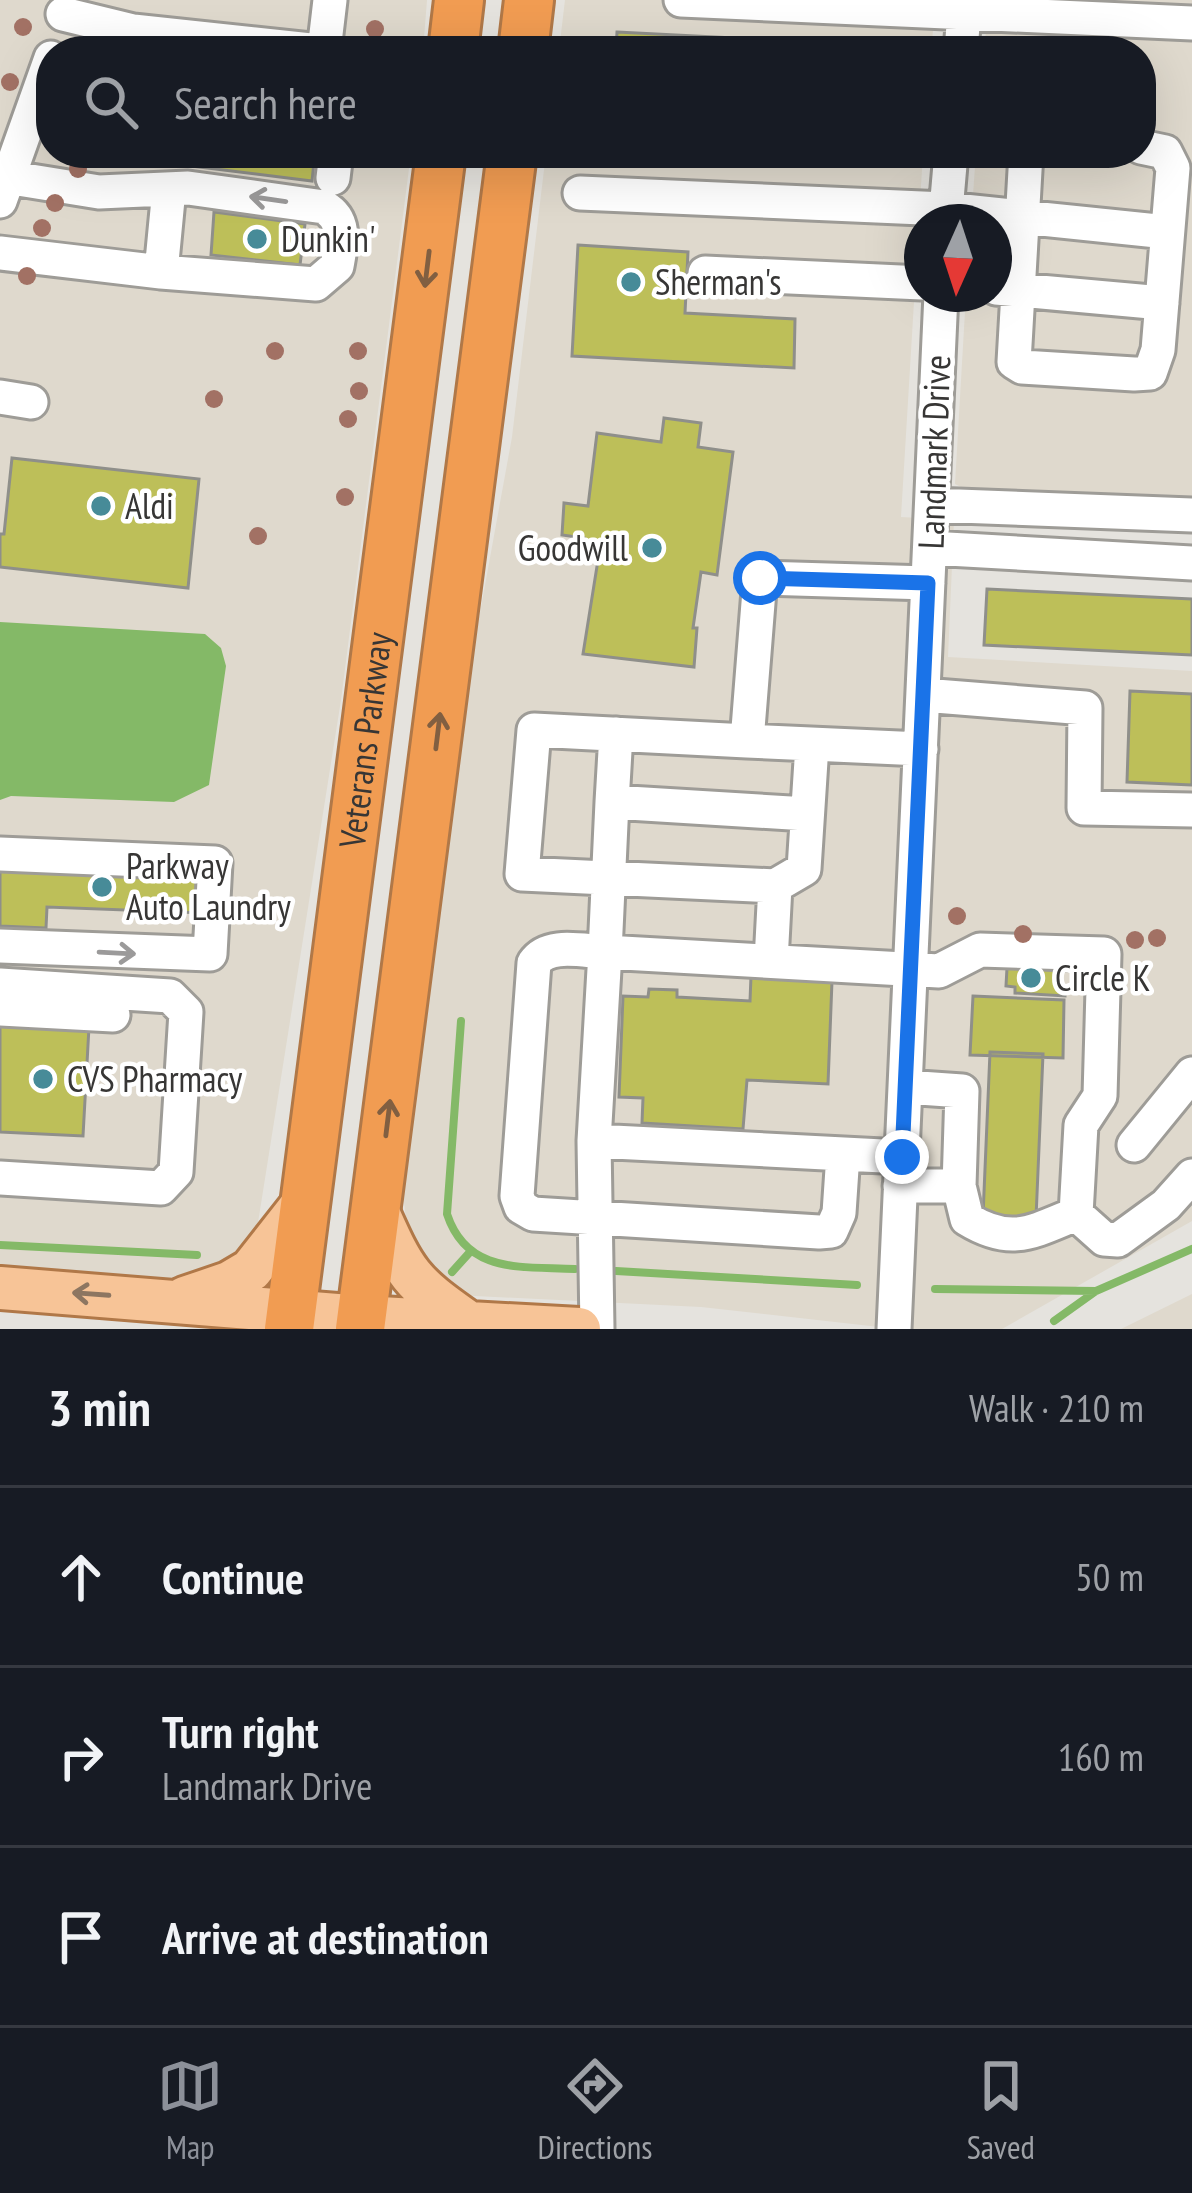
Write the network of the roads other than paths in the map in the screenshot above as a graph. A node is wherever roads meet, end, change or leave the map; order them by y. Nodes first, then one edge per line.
1 (330, 0) edge
2 (458, 0) edge
3 (529, 0) edge
4 (682, 0) edge
5 (64, 7) edge
6 (964, 7) edge
7 (1030, 8) edge
8 (1149, 10) edge
9 (1192, 22) edge
10 (134, 27) edge
11 (204, 36) edge
12 (324, 36) edge
13 (454, 36) edge
14 (525, 36) edge
15 (36, 97) edge
16 (1156, 150) edge
17 (439, 168) edge
18 (510, 168) edge
19 (950, 168) edge
20 (1025, 168) edge
21 (3, 185) edge
22 (169, 189) junction
23 (580, 193) dead end
24 (946, 204) edge
25 (904, 213) edge
26 (1012, 217) edge
27 (1021, 217) junction
28 (1168, 232) junction
29 (0, 253) edge
30 (1012, 258) edge
31 (161, 272) junction
32 (705, 273) dead end
33 (904, 282) edge
34 (1012, 290) edge
35 (1162, 303) junction
36 (940, 312) edge
37 (1008, 312) edge
38 (932, 505) junction
39 (1192, 514) edge
40 (930, 548) junction
41 (1192, 563) edge
42 (928, 583) junction
43 (923, 695) junction
44 (616, 734) junction
45 (747, 741) junction
46 (812, 746) junction
47 (921, 749) junction
48 (612, 802) junction
49 (1192, 810) edge
50 (807, 814) junction
51 (0, 854) edge
52 (609, 878) junction
53 (775, 886) junction
54 (0, 946) edge
55 (605, 952) junction
56 (771, 961) junction
57 (910, 969) junction
58 (0, 985) edge
59 (0, 1009) edge
60 (133, 1016) dead end
61 (1192, 1074) edge
62 (905, 1087) junction
63 (594, 1141) junction
64 (1134, 1145) dead end
65 (843, 1154) junction
66 (901, 1172) junction
67 (1192, 1176) edge
68 (0, 1178) edge
69 (959, 1186) junction
70 (306, 1200) junction
71 (376, 1208) junction
72 (1076, 1214) junction
73 (595, 1219) junction
74 (0, 1288) edge
75 (179, 1300) junction
76 (290, 1320) edge
77 (361, 1323) edge
78 (470, 1323) junction
79 (579, 1329) edge
80 (597, 1329) edge
81 (893, 1329) edge

1 - 12 street
2 - 13 highway
3 - 14 highway
4 - 6 street
5 - 10 street
6 - 7 street
7 - 8 street
8 - 9 street
10 - 11 street
15 - 21 street
16 - 28 street
17 -> 70 highway, Veterans Parkway
71 -> 18 highway, Veterans Parkway
19 - 24 street
20 - 27 street
21 - 22 street
22 - 31 street
31 -> 22 street
23 - 25 street
26 - 27 street
27 - 28 street
27 - 30 street
28 - 35 street
29 - 31 street
32 - 33 street
34 - 35 street
35 - 37 street
36 - 38 street, Landmark Drive
38 - 39 street
38 - 40 street, Landmark Drive
40 - 41 street
40 - 42 street, Landmark Drive
42 - 43 street, Landmark Drive
42 - 45 street
43 - 47 street, Landmark Drive
43 - 49 street
44 - 45 street
44 - 48 street
44 - 52 street
45 - 46 street
46 - 47 street
46 - 50 street
47 - 57 street, Landmark Drive
48 - 50 street
48 - 52 street
50 - 53 street
54 -> 51 street
52 - 53 street
52 - 55 street
53 - 56 street
55 - 56 street
55 - 63 street
55 - 73 street
56 - 57 street
57 - 62 street, Landmark Drive
57 - 72 street
58 - 68 street
59 - 60 street
61 - 64 street
62 - 66 street, Landmark Drive
62 - 69 street
63 - 65 street
63 - 73 street
65 - 66 street
65 - 73 street
66 - 69 street
66 - 81 street, Landmark Drive
67 - 72 street
69 - 72 street
70 - 75 main road
70 - 76 highway, Veterans Parkway
71 - 77 highway, Veterans Parkway
71 - 78 main road
73 - 80 street
75 -> 74 main road
75 - 76 main road
76 - 77 main road
77 - 78 main road
78 - 79 main road

